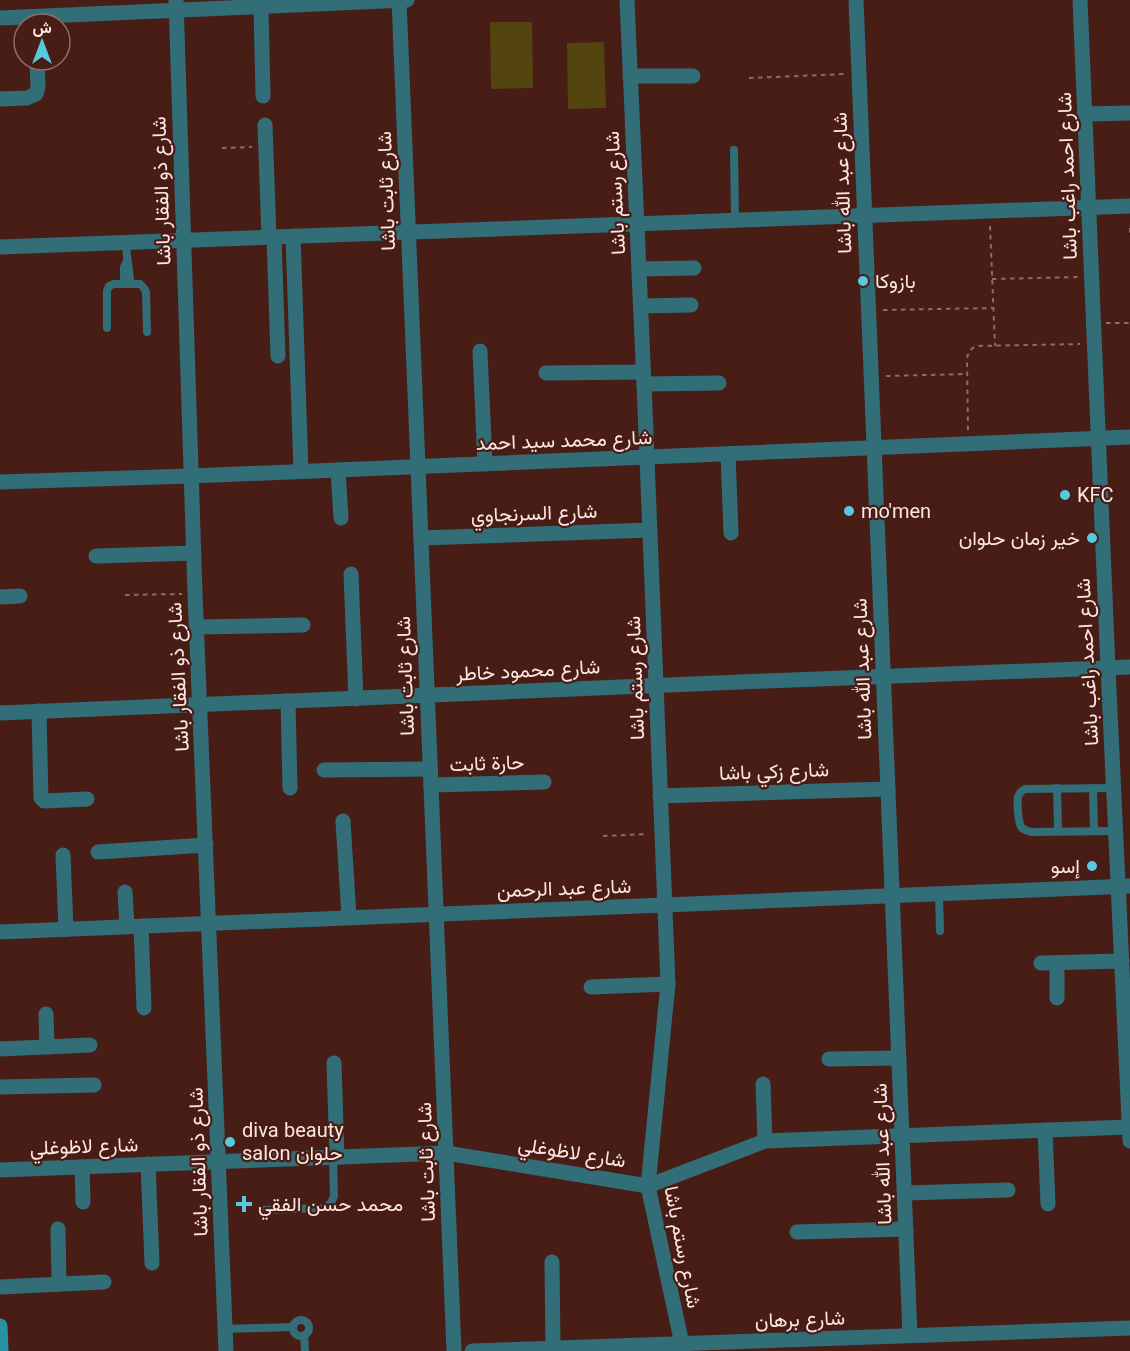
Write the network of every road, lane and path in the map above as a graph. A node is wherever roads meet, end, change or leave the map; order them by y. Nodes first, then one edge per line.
1 (399, 0) edge
2 (407, 0) edge
3 (627, 0) edge
4 (856, 0) edge
5 (1080, 0) edge
6 (176, 5) edge
7 (261, 7) junction
8 (72, 16) edge
9 (37, 72) edge
10 (859, 74) junction
11 (630, 76) junction
12 (693, 76) dead end
13 (749, 78) dead end
14 (263, 96) dead end
15 (0, 99) edge
16 (1130, 113) edge
17 (1086, 114) junction
18 (266, 125) dead end
19 (267, 146) junction
20 (222, 148) dead end
21 (734, 150) dead end
22 (1130, 206) edge
23 (1089, 207) junction
24 (989, 211) junction
25 (864, 215) junction
26 (735, 220) junction
27 (637, 224) junction
28 (1130, 228) edge
29 (408, 232) junction
30 (1130, 235) edge
31 (293, 236) junction
32 (272, 237) junction
33 (183, 240) junction
34 (126, 242) junction
35 (0, 247) edge
36 (694, 268) dead end
37 (639, 269) junction
38 (1092, 276) junction
39 (992, 279) junction
40 (127, 284) junction
41 (691, 305) dead end
42 (641, 306) junction
43 (994, 308) junction
44 (868, 310) junction
45 (1130, 323) edge
46 (1094, 324) junction
47 (106, 328) dead end
48 (147, 332) dead end
49 (1095, 344) junction
50 (995, 346) junction
51 (480, 351) dead end
52 (278, 356) dead end
53 (546, 374) dead end
54 (967, 374) junction
55 (871, 376) junction
56 (644, 378) junction
57 (719, 383) dead end
58 (1130, 437) edge
59 (1099, 439) junction
60 (969, 444) junction
61 (874, 448) junction
62 (728, 454) junction
63 (647, 457) junction
64 (485, 464) junction
65 (418, 467) junction
66 (338, 470) junction
67 (301, 471) junction
68 (191, 476) junction
69 (0, 482) edge
70 (341, 518) dead end
71 (650, 530) junction
72 (731, 533) dead end
73 (421, 538) junction
74 (194, 553) junction
75 (96, 556) dead end
76 (351, 574) dead end
77 (195, 594) junction
78 (125, 595) dead end
79 (20, 596) dead end
80 (0, 597) edge
81 (303, 625) dead end
82 (197, 627) junction
83 (1130, 667) edge
84 (1108, 668) junction
85 (884, 678) junction
86 (656, 686) junction
87 (427, 696) junction
88 (356, 699) junction
89 (288, 701) junction
90 (200, 705) junction
91 (39, 711) junction
92 (0, 713) edge
93 (430, 769) junction
94 (324, 770) dead end
95 (544, 782) dead end
96 (431, 785) junction
97 (290, 788) dead end
98 (1057, 788) junction
99 (1093, 788) junction
100 (1114, 788) junction
101 (888, 789) junction
102 (660, 796) junction
103 (87, 799) dead end
104 (343, 822) dead end
105 (1058, 831) junction
106 (1094, 831) junction
107 (1116, 831) junction
108 (662, 833) junction
109 (603, 836) dead end
110 (206, 845) junction
111 (98, 852) dead end
112 (63, 855) dead end
113 (1124, 887) edge
114 (125, 892) dead end
115 (939, 894) junction
116 (893, 896) junction
117 (665, 905) junction
118 (436, 914) junction
119 (349, 917) junction
120 (210, 923) junction
121 (134, 926) junction
122 (66, 929) junction
123 (0, 932) edge
124 (940, 932) dead end
125 (1122, 961) junction
126 (1041, 963) dead end
127 (1057, 963) junction
128 (668, 984) junction
129 (591, 987) dead end
130 (1057, 998) dead end
131 (144, 1008) dead end
132 (46, 1014) dead end
133 (1127, 1019) edge
134 (90, 1045) dead end
135 (47, 1047) junction
136 (0, 1049) edge
137 (899, 1058) junction
138 (829, 1059) dead end
139 (334, 1063) dead end
140 (763, 1084) dead end
141 (94, 1085) dead end
142 (0, 1087) edge
143 (1129, 1127) edge
144 (1045, 1130) junction
145 (902, 1136) junction
146 (765, 1141) junction
147 (1130, 1141) edge
148 (446, 1153) junction
149 (335, 1157) junction
150 (219, 1162) junction
151 (148, 1164) junction
152 (82, 1167) junction
153 (0, 1170) edge
154 (648, 1186) junction
155 (1008, 1190) dead end
156 (904, 1193) junction
157 (83, 1202) dead end
158 (1048, 1204) dead end
159 (261, 1210) dead end
160 (58, 1229) dead end
161 (906, 1229) junction
162 (797, 1232) dead end
163 (552, 1262) dead end
164 (152, 1263) dead end
165 (104, 1282) dead end
166 (59, 1284) junction
167 (0, 1287) edge
168 (0, 1326) edge
169 (293, 1327) junction
170 (1130, 1328) edge
171 (225, 1329) junction
172 (304, 1335) junction
173 (910, 1335) junction
174 (682, 1348) edge
175 (554, 1349) edge
176 (1, 1351) edge
177 (226, 1351) edge
178 (305, 1351) edge
179 (454, 1351) edge
180 (472, 1351) edge

1 - 2 street
1 - 7 street
1 - 29 street, شارع ثابت باشا
3 - 11 street, شارع رستم باشا
4 - 10 street, شارع عبد الله باشا
5 - 17 street, شارع احمد راغب باشا
6 - 7 street
6 - 8 street
6 - 33 street, شارع ذو الفقار باشا
7 - 14 street
9 - 15 street
10 - 13 path
10 - 25 street, شارع عبد الله باشا
11 - 12 street
11 - 27 street, شارع رستم باشا
16 - 17 street
17 - 23 street, شارع احمد راغب باشا
18 - 19 street
19 - 20 path
19 - 32 street
21 - 26 lane
22 - 23 street
23 - 24 street
23 - 38 street, شارع احمد راغب باشا
24 - 25 street
24 - 39 path
25 - 26 street
25 - 44 street, شارع عبد الله باشا
26 - 27 street
27 - 29 street
27 - 37 street, شارع رستم باشا
28 - 30 path
29 - 31 street
29 - 65 street, شارع ثابت باشا
31 - 32 street
31 - 67 street
32 - 33 street
32 - 52 street
33 - 34 street
33 - 68 street, شارع ذو الفقار باشا
34 - 35 street
34 - 40 lane
36 - 37 street
37 - 42 street, شارع رستم باشا
38 - 39 path
38 - 46 street, شارع احمد راغب باشا
39 - 43 path
40 - 47 lane
40 - 48 lane
41 - 42 street
42 - 56 street, شارع رستم باشا
43 - 44 path
43 - 50 path
44 - 55 street, شارع عبد الله باشا
45 - 46 path
46 - 49 street, شارع احمد راغب باشا
49 - 50 path
49 - 59 street, شارع احمد راغب باشا
50 - 54 path
51 - 64 street
53 - 56 street
54 - 55 path
54 - 60 path
55 - 61 street, شارع عبد الله باشا
56 - 57 street
56 - 63 street, شارع رستم باشا
58 - 59 street, شارع محمد سيد احمد
59 - 60 street, شارع محمد سيد احمد
59 - 84 street, شارع احمد راغب باشا
60 - 61 street, شارع محمد سيد احمد
61 - 62 street, شارع محمد سيد احمد
61 - 85 street, شارع عبد الله باشا
62 - 63 street, شارع محمد سيد احمد
62 - 72 street
63 - 64 street, شارع محمد سيد احمد
63 - 71 street, شارع رستم باشا
64 - 65 street, شارع محمد سيد احمد
65 - 66 street, شارع محمد سيد احمد
65 - 73 street, شارع ثابت باشا
66 - 67 street, شارع محمد سيد احمد
66 - 70 street
67 - 68 street, شارع محمد سيد احمد
68 - 69 street, شارع محمد سيد احمد
68 - 74 street, شارع ذو الفقار باشا
71 - 73 street, شارع السرنجاوي
71 - 86 street, شارع رستم باشا
73 - 87 street, شارع ثابت باشا
74 - 75 street
74 - 77 street, شارع ذو الفقار باشا
76 - 88 street
77 - 78 path
77 - 82 street, شارع ذو الفقار باشا
79 - 80 street
81 - 82 street
82 - 90 street, شارع ذو الفقار باشا
83 - 84 street, شارع محمود خاطر
84 - 85 street, شارع محمود خاطر
84 - 100 street, شارع احمد راغب باشا
85 - 86 street, شارع محمود خاطر
85 - 101 street, شارع عبد الله باشا
86 - 87 street, شارع محمود خاطر
86 - 102 street, شارع رستم باشا
87 - 88 street, شارع محمود خاطر
87 - 93 street, شارع ثابت باشا
88 - 89 street, شارع محمود خاطر
89 - 90 street, شارع محمود خاطر
89 - 97 street
90 - 91 street, شارع محمود خاطر
90 - 110 street, شارع ذو الفقار باشا
91 - 92 street, شارع محمود خاطر
91 - 103 street
93 - 94 street
93 - 96 street, شارع ثابت باشا
95 - 96 street, حارة ثابت
96 - 118 street, شارع ثابت باشا
98 - 99 lane
98 - 105 lane
98 - 105 lane
99 - 100 lane
99 - 106 lane
100 - 107 street, شارع احمد راغب باشا
101 - 102 street, شارع زكي باشا
101 - 116 street, شارع عبد الله باشا
102 - 108 street, شارع رستم باشا
104 - 119 street
105 - 106 lane
106 - 107 lane
107 - 113 street, شارع احمد راغب باشا
108 - 109 path
108 - 117 street, شارع رستم باشا
110 - 111 street
110 - 120 street, شارع ذو الفقار باشا
112 - 122 street
113 - 115 street, شارع عبد الرحمن
113 - 125 street, شارع احمد راغب باشا
114 - 121 street
115 - 116 street, شارع عبد الرحمن
115 - 124 lane
116 - 117 street, شارع عبد الرحمن
116 - 137 street, شارع عبد الله باشا
117 - 118 street, شارع عبد الرحمن
117 - 128 street, شارع رستم باشا
118 - 119 street, شارع عبد الرحمن
118 - 148 street, شارع ثابت باشا
119 - 120 street, شارع عبد الرحمن
120 - 121 street, شارع عبد الرحمن
120 - 150 street, شارع ذو الفقار باشا
121 - 122 street, شارع عبد الرحمن
121 - 131 street
122 - 123 street, شارع عبد الرحمن
125 - 127 street
125 - 133 street, شارع احمد راغب باشا
126 - 127 street
127 - 130 street
128 - 129 street
128 - 154 street, شارع رستم باشا
132 - 135 street
133 - 143 street, شارع احمد راغب باشا
134 - 135 street
135 - 136 street
137 - 138 street
137 - 145 street, شارع عبد الله باشا
139 - 149 street
140 - 146 street
141 - 142 street
143 - 144 street, شارع لاظوغلي
143 - 147 street, شارع احمد راغب باشا
144 - 145 street, شارع لاظوغلي
144 - 158 street
145 - 146 street, شارع لاظوغلي
145 - 156 street, شارع عبد الله باشا
146 - 154 street, شارع لاظوغلي
148 - 149 street, شارع لاظوغلي
148 - 154 street, شارع لاظوغلي
148 - 179 street, شارع ثابت باشا
149 - 150 street, شارع لاظوغلي
149 - 159 lane
150 - 151 street, شارع لاظوغلي
150 - 171 street, شارع ذو الفقار باشا
151 - 152 street, شارع لاظوغلي
151 - 164 street
152 - 153 street, شارع لاظوغلي
152 - 157 street
154 - 174 street, شارع رستم باشا
155 - 156 street
156 - 161 street, شارع عبد الله باشا
160 - 166 street
161 - 162 street
161 - 173 street, شارع عبد الله باشا
163 - 175 street
165 - 166 street
166 - 167 street
168 - 176 street
169 - 171 lane
169 - 172 lane
169 - 172 lane
170 - 173 street, شارع برهان
171 - 177 street, شارع ذو الفقار باشا
172 - 178 lane
173 - 174 street, شارع برهان
174 - 175 street, شارع برهان
175 - 180 street, شارع برهان

